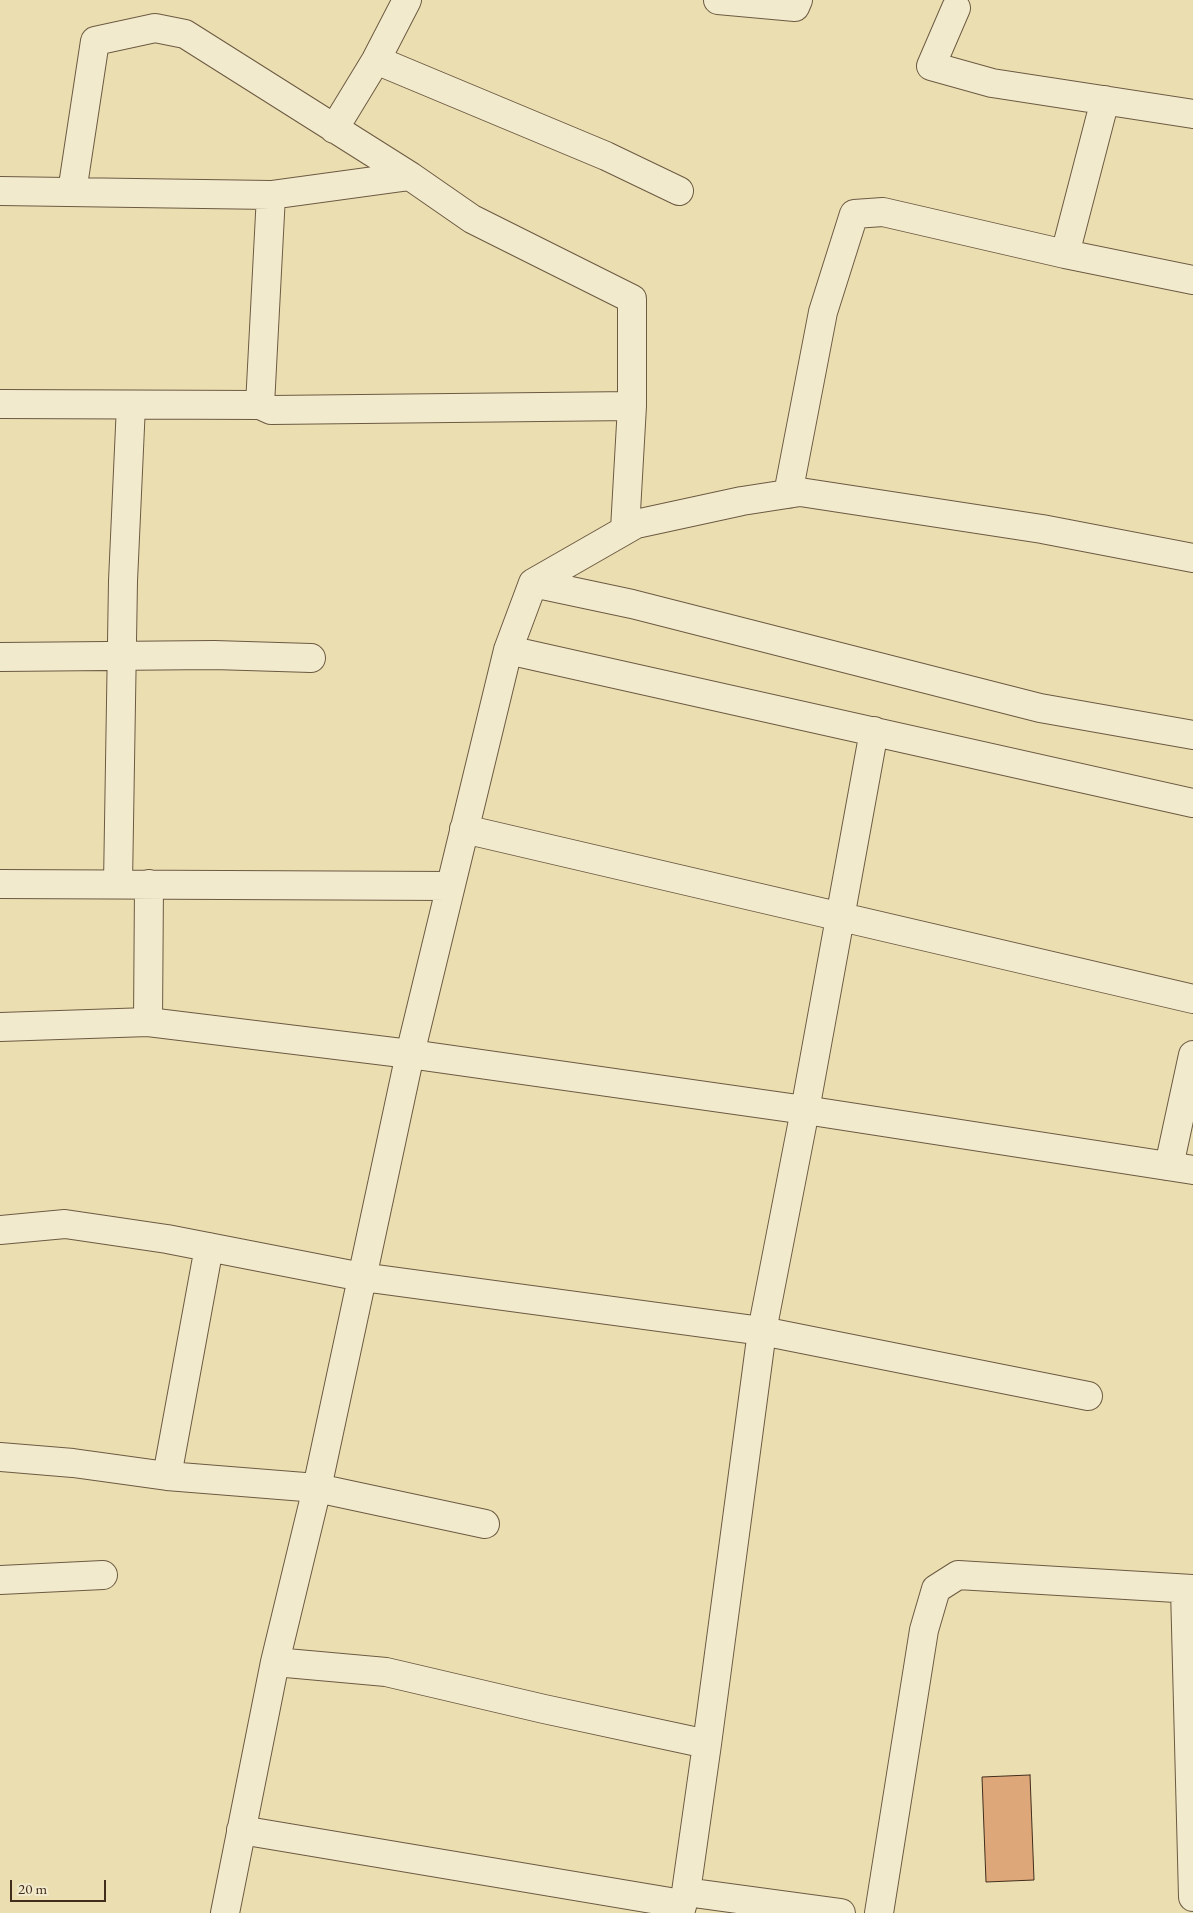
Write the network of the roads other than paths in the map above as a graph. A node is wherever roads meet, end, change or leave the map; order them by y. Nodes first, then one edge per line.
1 (407, 0) edge
2 (718, 0) edge
3 (798, 0) edge
4 (956, 8) dead end
5 (376, 60) junction
6 (1105, 100) junction
7 (1193, 114) edge
8 (334, 129) junction
9 (410, 176) junction
10 (679, 191) dead end
11 (0, 192) edge
12 (72, 192) junction
13 (271, 195) junction
14 (1065, 254) junction
15 (1193, 280) edge
16 (0, 404) edge
17 (131, 405) junction
18 (260, 405) junction
19 (632, 406) junction
20 (788, 494) junction
21 (625, 529) junction
22 (1193, 558) edge
23 (533, 583) junction
24 (508, 650) junction
25 (122, 656) junction
26 (0, 657) edge
27 (311, 658) dead end
28 (874, 731) junction
29 (1193, 735) edge
30 (1193, 803) edge
31 (464, 829) junction
32 (0, 884) edge
33 (118, 884) junction
34 (149, 884) junction
35 (450, 886) junction
36 (840, 918) junction
37 (1193, 999) edge
38 (148, 1022) junction
39 (0, 1027) edge
40 (410, 1054) junction
41 (1193, 1055) edge
42 (806, 1110) junction
43 (1181, 1168) edge
44 (0, 1230) edge
45 (209, 1247) junction
46 (362, 1277) junction
47 (762, 1331) junction
48 (1088, 1396) dead end
49 (0, 1457) edge
50 (167, 1476) junction
51 (317, 1488) junction
52 (486, 1524) dead end
53 (103, 1574) dead end
54 (0, 1580) edge
55 (1189, 1589) edge
56 (275, 1662) junction
57 (708, 1744) junction
58 (1191, 1770) edge
59 (241, 1830) junction
60 (1193, 1897) edge
61 (682, 1903) edge
62 (225, 1913) edge
63 (840, 1913) edge
64 (880, 1913) edge

1 - 5 street
2 - 3 street
4 - 6 street
5 - 8 street
5 - 10 street
6 - 7 street
6 - 14 street
8 - 9 street
8 - 12 street
9 - 13 street
9 - 19 street
11 - 12 street
12 - 13 street
13 - 18 street
14 - 15 street
14 - 20 street
16 - 17 street
17 - 18 street
17 - 25 street
18 - 19 street
19 - 21 street
20 - 21 street
20 - 22 street
21 - 23 street
23 - 24 street
23 - 29 street
24 - 28 street
24 - 31 street
25 - 26 street
25 - 27 street
25 - 33 street
28 - 30 street
28 - 36 street
31 - 35 street
31 - 36 street
32 - 33 street
33 - 34 street
34 - 35 street
34 - 38 street
35 - 40 street
36 - 37 street
36 - 42 street
38 - 39 street
38 - 40 street
40 - 42 street
40 - 46 street
41 - 43 street
42 - 43 street
42 - 47 street
44 - 45 street
45 - 46 street
45 - 50 street
46 - 47 street
46 - 51 street
47 - 48 street
47 - 57 street
49 - 50 street
50 - 51 street
51 - 52 street
51 - 56 street
53 - 54 street
55 - 58 street
55 - 64 street
56 - 57 street
56 - 59 street
57 - 61 street
58 - 60 street
59 - 61 street
59 - 62 street
61 - 63 street

